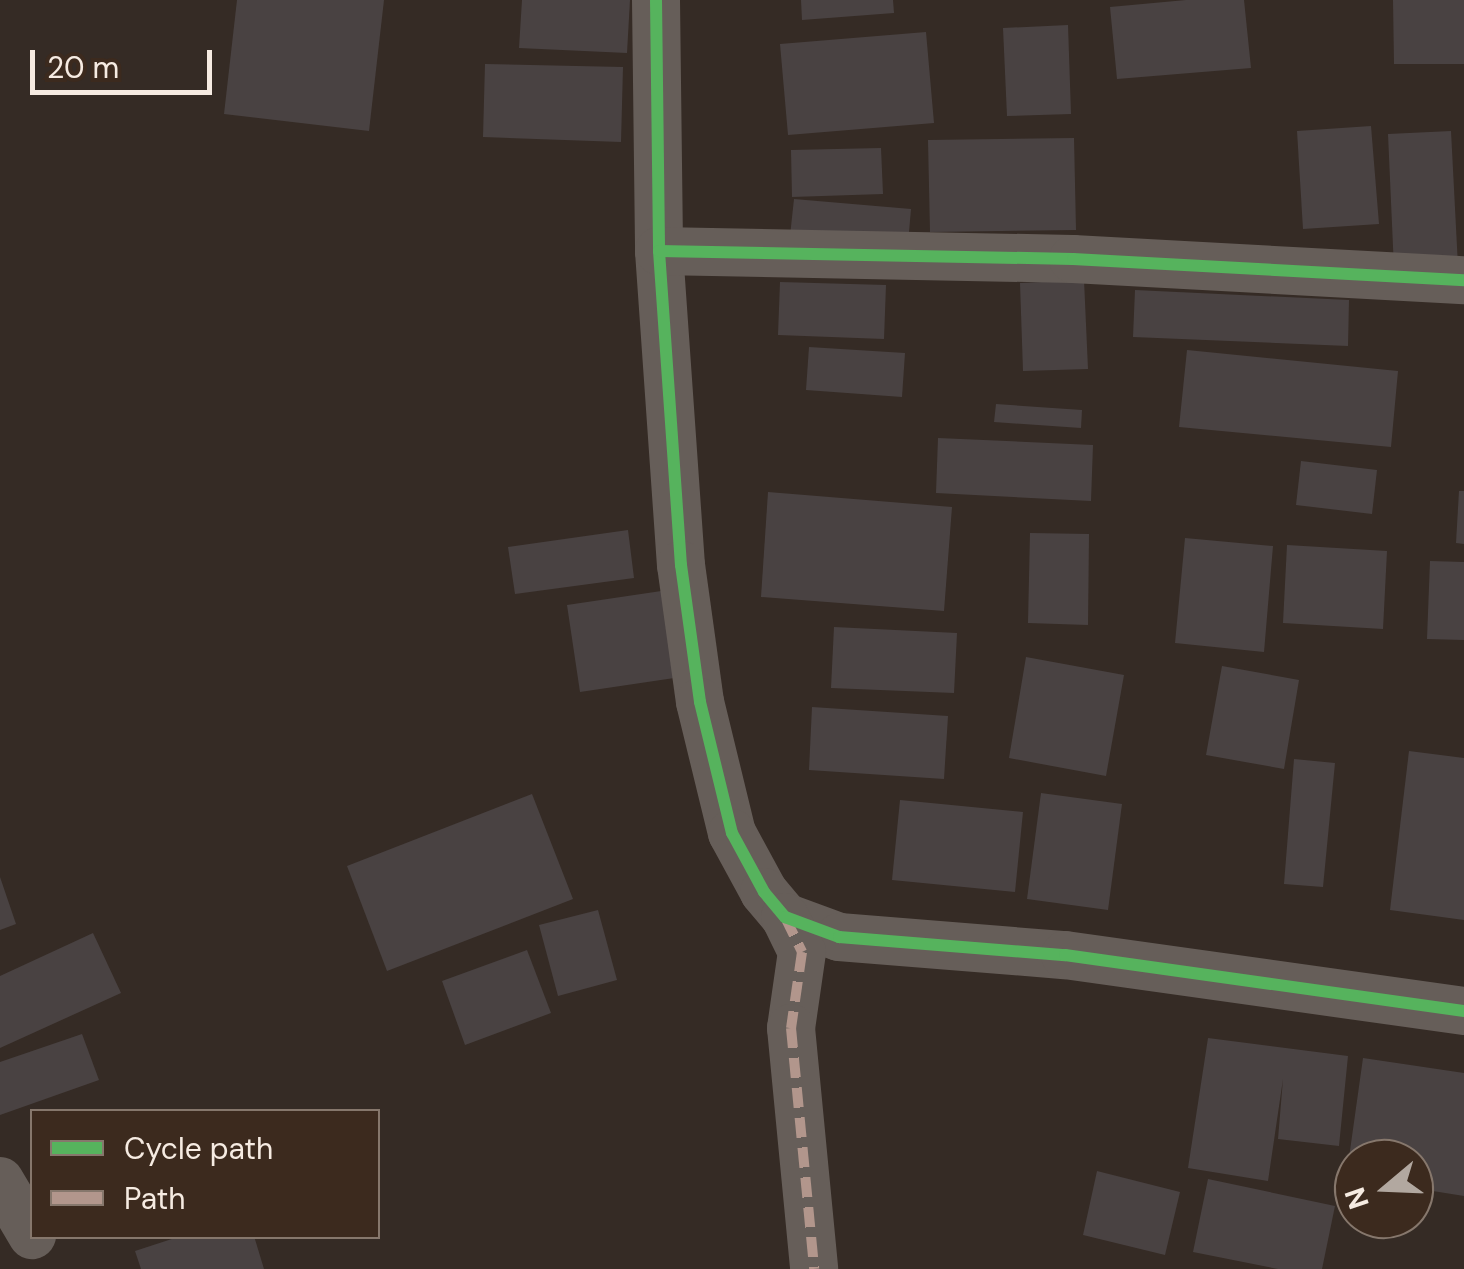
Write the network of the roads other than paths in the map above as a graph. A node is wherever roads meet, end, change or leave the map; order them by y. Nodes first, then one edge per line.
1 (656, 0) edge
2 (659, 251) junction
3 (1464, 280) edge
4 (786, 917) junction
5 (1464, 1011) edge
6 (0, 1181) edge
7 (30, 1231) edge
8 (34, 1239) edge
9 (48, 1269) edge
10 (814, 1269) edge

1 - 2 street
2 - 3 street
2 - 4 street
4 - 5 street
4 - 10 street
6 - 7 street
8 - 9 street

